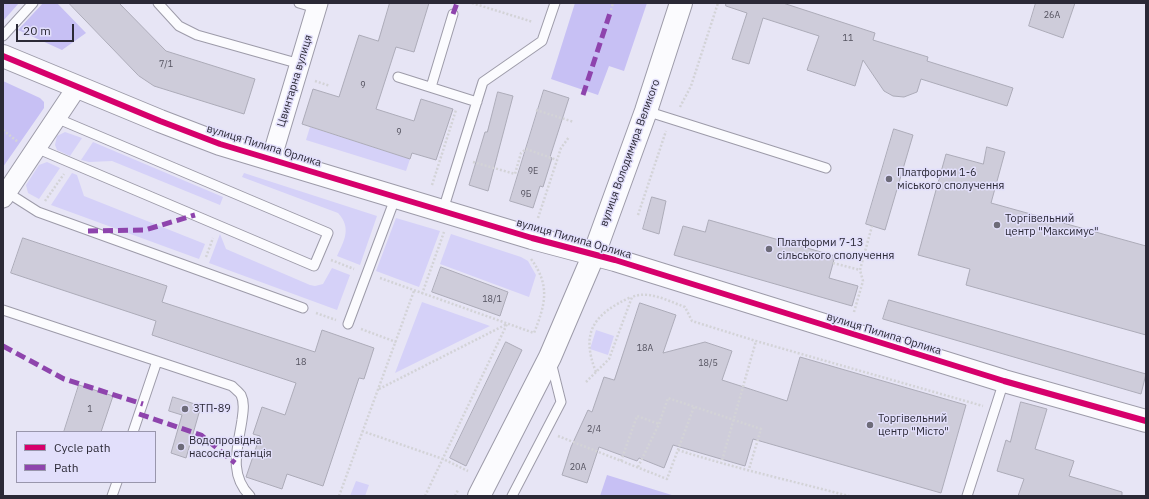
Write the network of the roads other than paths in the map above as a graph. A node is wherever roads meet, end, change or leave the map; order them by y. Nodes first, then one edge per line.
1 (32, 3) edge
2 (158, 3) edge
3 (555, 3) edge
4 (681, 3) edge
5 (311, 5) edge
6 (454, 14) dead end
7 (3, 36) edge
8 (3, 56) edge
9 (300, 64) junction
10 (398, 77) dead end
11 (77, 87) junction
12 (431, 87) junction
13 (476, 102) junction
14 (646, 111) junction
15 (56, 118) junction
16 (36, 148) junction
17 (271, 160) junction
18 (826, 168) dead end
19 (4, 193) edge
20 (396, 196) junction
21 (447, 211) junction
22 (594, 254) junction
23 (303, 308) dead end
24 (3, 310) edge
25 (348, 324) dead end
26 (550, 357) junction
27 (157, 361) junction
28 (1004, 381) junction
29 (1146, 421) edge
30 (133, 431) edge
31 (117, 483) edge
32 (112, 496) edge
33 (250, 496) edge
34 (479, 496) edge
35 (512, 496) edge
36 (967, 496) edge

1 - 7 lane
2 - 9 lane
3 - 13 lane
4 - 14 main road, вулиця Володимира Великого
5 - 9 street, Цвинтарна вулиця
6 - 12 lane
8 - 11 main road, вулиця Пилипа Орлика
9 - 17 street, Цвинтарна вулиця
10 - 12 lane
11 - 15 street
11 - 17 main road, вулиця Пилипа Орлика
12 - 13 lane
13 - 21 lane
14 - 18 lane
14 - 22 main road, вулиця Володимира Великого
15 - 16 street
15 - 16 lane
16 - 19 street
17 - 20 main road, вулиця Пилипа Орлика
19 - 23 lane
20 - 21 main road, вулиця Пилипа Орлика
20 - 25 lane
21 - 22 main road, вулиця Пилипа Орлика
22 - 26 main road, вулиця Володимира Великого
22 - 28 main road, вулиця Пилипа Орлика
24 - 27 lane
26 - 34 main road, вулиця Володимира Великого
26 - 35 lane
27 - 30 lane
27 - 33 lane
28 - 29 main road, вулиця Пилипа Орлика
28 - 36 lane
31 - 32 lane

